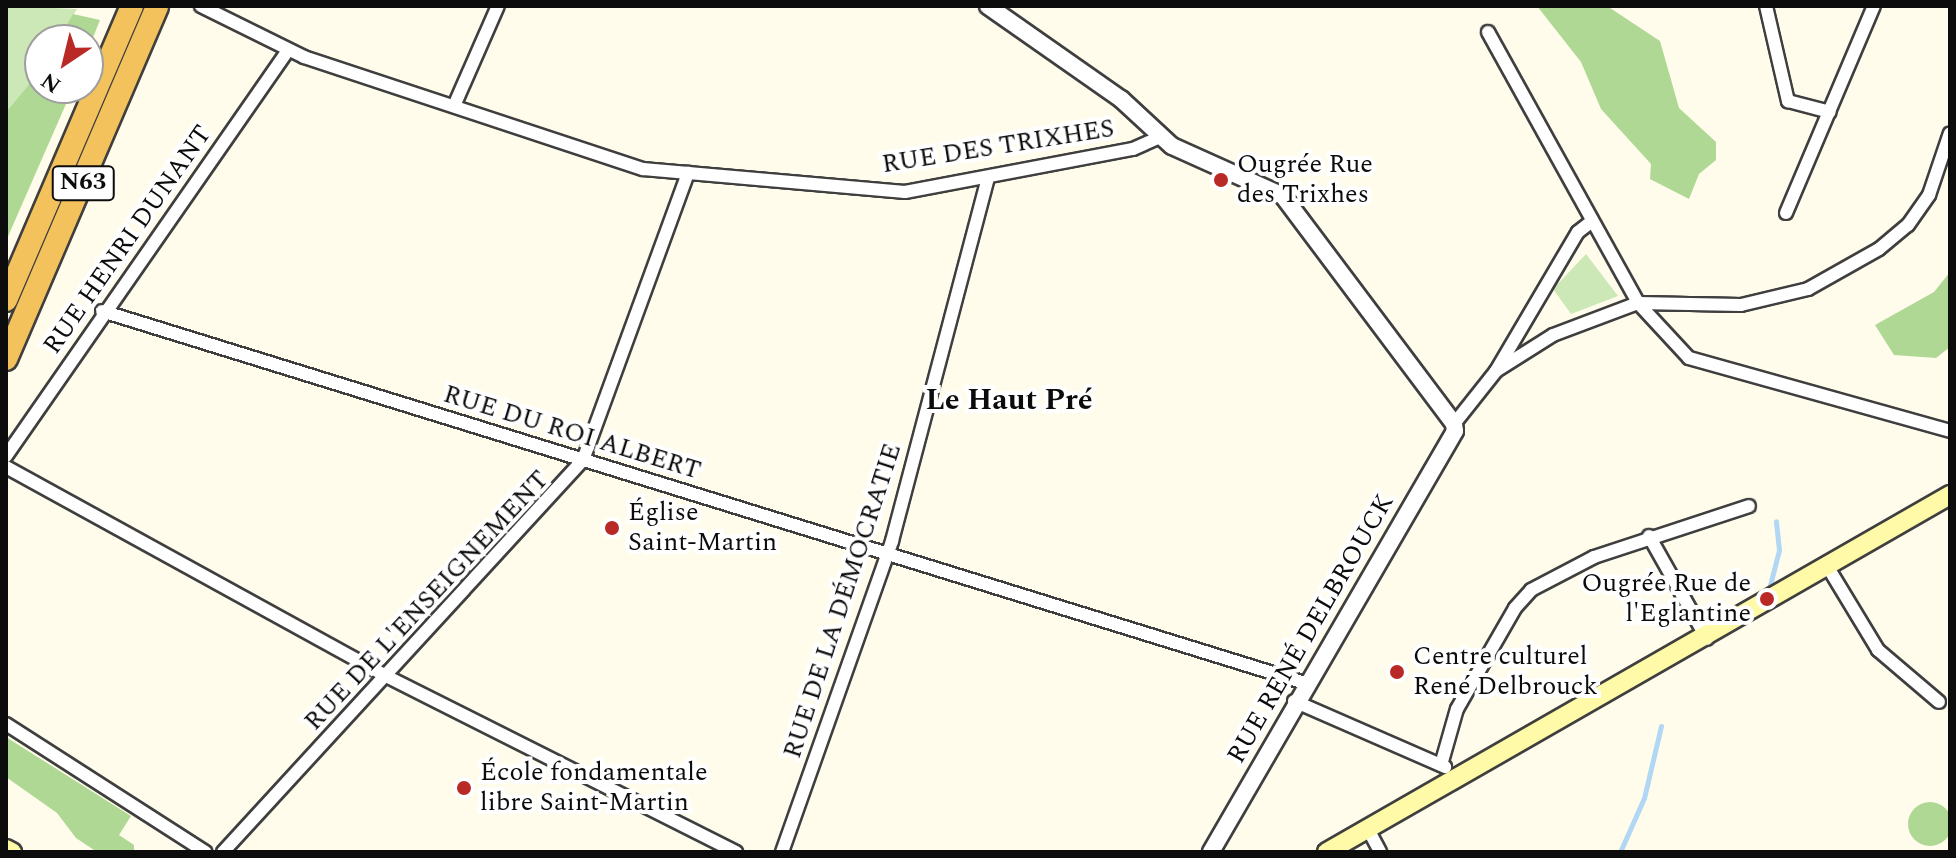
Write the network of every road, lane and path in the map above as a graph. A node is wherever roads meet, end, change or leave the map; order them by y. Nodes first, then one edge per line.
1 (132, 6) edge
2 (157, 6) edge
3 (201, 6) edge
4 (498, 6) edge
5 (988, 6) edge
6 (1766, 6) edge
7 (1874, 6) edge
8 (1488, 32) dead end
9 (288, 50) junction
10 (454, 106) junction
11 (1830, 112) junction
12 (1950, 133) edge
13 (1160, 137) junction
14 (688, 173) junction
15 (988, 177) junction
16 (1786, 213) dead end
17 (1592, 221) junction
18 (6, 300) edge
19 (1638, 303) junction
20 (102, 311) junction
21 (6, 359) edge
22 (1496, 371) junction
23 (1455, 427) junction
24 (1950, 431) edge
25 (6, 456) edge
26 (583, 460) junction
27 (6, 467) edge
28 (1950, 495) edge
29 (1749, 506) dead end
30 (1649, 536) junction
31 (887, 555) junction
32 (1829, 569) junction
33 (1707, 639) junction
34 (386, 676) junction
35 (1305, 683) junction
36 (1294, 701) junction
37 (1939, 702) dead end
38 (6, 724) edge
39 (1441, 765) junction
40 (1462, 777) junction
41 (1368, 829) junction
42 (6, 849) edge
43 (12, 852) edge
44 (205, 852) edge
45 (223, 852) edge
46 (736, 852) edge
47 (782, 852) edge
48 (1211, 852) edge
49 (1327, 852) edge
50 (1380, 852) edge

1 - 18 highway, N63
2 - 21 highway, N63
3 - 9 street, RUE DES TRIXHES
4 - 10 street
5 - 13 street
6 - 11 street
7 - 11 street
8 - 17 street
9 - 10 street, RUE DES TRIXHES
9 - 20 street, RUE HENRI DUNANT
10 - 14 street, RUE DES TRIXHES
11 - 16 street
12 - 19 street
13 - 15 street, RUE DES TRIXHES
13 - 23 street
14 - 15 street, RUE DES TRIXHES
14 - 26 street, RUE DE L'ENSEIGNEMENT
15 - 31 street, RUE DE LA DÉMOCRATIE
17 - 19 street
17 - 22 street
19 - 22 street
19 - 24 street
20 - 25 street, RUE HENRI DUNANT
20 - 26 street, RUE DU ROI ALBERT
22 - 23 street, RUE RENÉ DELBROUCK
23 - 35 street, RUE RENÉ DELBROUCK
26 - 31 street, RUE DU ROI ALBERT
26 - 34 street, RUE DE L'ENSEIGNEMENT
27 - 34 street
28 - 32 main road
29 - 30 street
30 - 33 street
30 - 39 street
31 - 35 street, RUE DU ROI ALBERT
31 - 47 street, RUE DE LA DÉMOCRATIE
32 - 33 main road
32 - 37 street
33 - 40 main road
34 - 45 street, RUE DE L'ENSEIGNEMENT
34 - 46 street
35 - 36 street, RUE RENÉ DELBROUCK
36 - 39 street
36 - 48 street, RUE RENÉ DELBROUCK
38 - 44 street
39 - 40 street
40 - 41 main road
41 - 49 main road
41 - 50 street
42 - 43 main road

